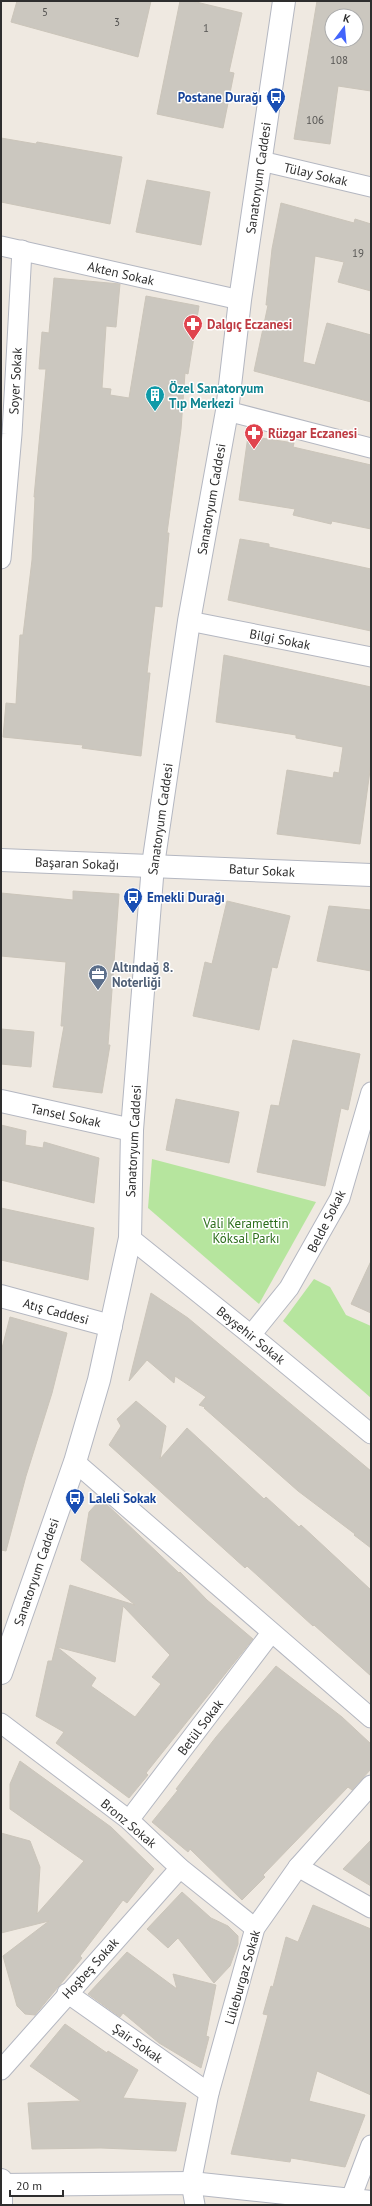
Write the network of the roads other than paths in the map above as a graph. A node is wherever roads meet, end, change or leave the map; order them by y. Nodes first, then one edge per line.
1 (280, 2) edge
2 (261, 161) junction
3 (371, 187) edge
4 (1, 246) edge
5 (22, 250) junction
6 (240, 300) junction
7 (227, 411) junction
8 (371, 448) edge
9 (1, 559) edge
10 (189, 621) junction
11 (371, 657) edge
12 (1, 860) edge
13 (153, 866) junction
14 (371, 875) edge
15 (371, 1092) edge
16 (1, 1101) edge
17 (132, 1130) junction
18 (130, 1238) junction
19 (1, 1296) edge
20 (111, 1326) junction
21 (251, 1335) junction
22 (371, 1434) edge
23 (75, 1462) junction
24 (271, 1633) junction
25 (1, 1673) edge
26 (371, 1718) edge
27 (1, 1723) edge
28 (371, 1785) edge
29 (129, 1820) junction
30 (298, 1867) junction
31 (180, 1868) junction
32 (371, 1908) edge
33 (254, 1928) junction
34 (67, 1993) junction
35 (1, 2070) edge
36 (209, 2093) junction
37 (371, 2145) edge
38 (191, 2183) junction
39 (1, 2189) edge
40 (361, 2202) edge
41 (195, 2205) edge

1 - 2 main road, Sanatoryum Caddesi
2 - 3 street, Tülay Sokak
2 - 6 main road, Sanatoryum Caddesi
4 - 5 street, Akten Sokak
5 - 6 street, Akten Sokak
5 - 9 street, Soyer Sokak
6 - 7 main road, Sanatoryum Caddesi
7 - 8 street
7 - 10 main road, Sanatoryum Caddesi
10 - 11 street, Bilgi Sokak
10 - 13 main road, Sanatoryum Caddesi
12 - 13 main road, Başaran Sokağı
13 - 14 main road, Batur Sokak
13 - 17 main road, Sanatoryum Caddesi
15 - 21 street, Belde Sokak
16 - 17 main road, Tansel Sokak
17 - 18 main road, Sanatoryum Caddesi
18 - 20 main road, Sanatoryum Caddesi
18 - 21 street, Beyşehir Sokak
19 - 20 main road, Atış Caddesi
20 - 23 main road, Sanatoryum Caddesi
21 - 22 street, Beyşehir Sokak
23 - 24 street
23 - 25 main road, Sanatoryum Caddesi
24 - 26 street
24 - 29 street, Betül Sokak
27 - 29 street, Bronz Sokak
28 - 30 street, Lüleburgaz Sokak
29 - 31 street, Bronz Sokak
30 - 32 street
30 - 33 street, Lüleburgaz Sokak
31 - 33 street, Bronz Sokak
31 - 34 street, Hoşbeş Sokak
33 - 36 street, Lüleburgaz Sokak
34 - 35 street, Hoşbeş Sokak
34 - 36 street, Şair Sokak
36 - 38 street, Lüleburgaz Sokak
37 - 40 street
38 - 39 main road
38 - 40 main road
38 - 41 street

